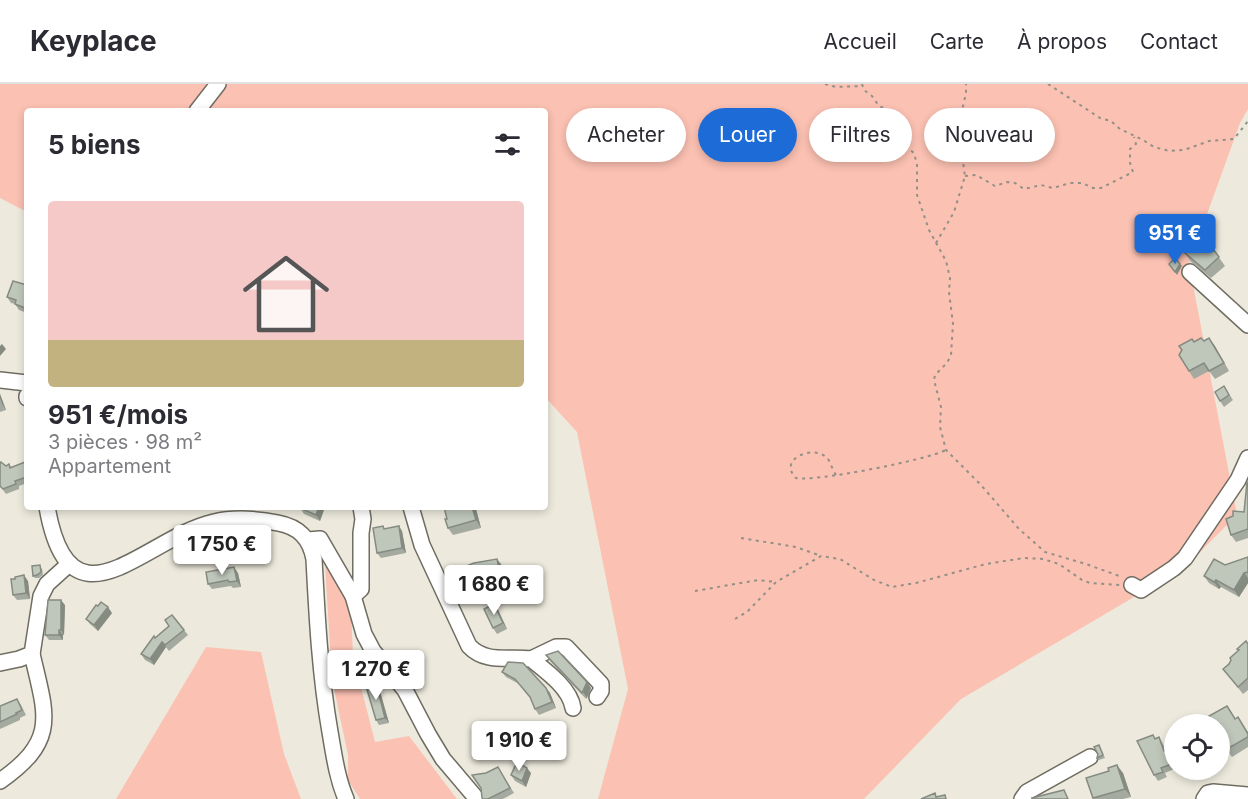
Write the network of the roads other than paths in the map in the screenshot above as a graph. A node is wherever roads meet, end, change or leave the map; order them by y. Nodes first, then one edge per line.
1 (218, 84) edge
2 (199, 108) edge
3 (1190, 272) dead end
4 (1248, 325) edge
5 (0, 380) edge
6 (24, 383) edge
7 (1248, 458) edge
8 (48, 510) edge
9 (364, 510) edge
10 (412, 510) edge
11 (308, 540) junction
12 (68, 565) junction
13 (1129, 582) road end
14 (353, 596) junction
15 (32, 654) junction
16 (531, 659) junction
17 (0, 663) edge
18 (597, 697) dead end
19 (573, 708) dead end
20 (1090, 757) dead end
21 (0, 781) edge
22 (1248, 795) edge
23 (346, 799) edge
24 (477, 799) edge
25 (1022, 799) edge
26 (1204, 799) edge

1 - 2 street
3 - 4 street
5 - 6 street
7 - 13 street
8 - 12 street
9 - 14 street
10 - 16 street
11 - 12 street
11 - 14 street
11 - 23 street
12 - 15 street
14 - 24 street
15 - 17 street
15 - 21 street
16 - 18 street
16 - 19 street
20 - 25 street
22 - 26 street

